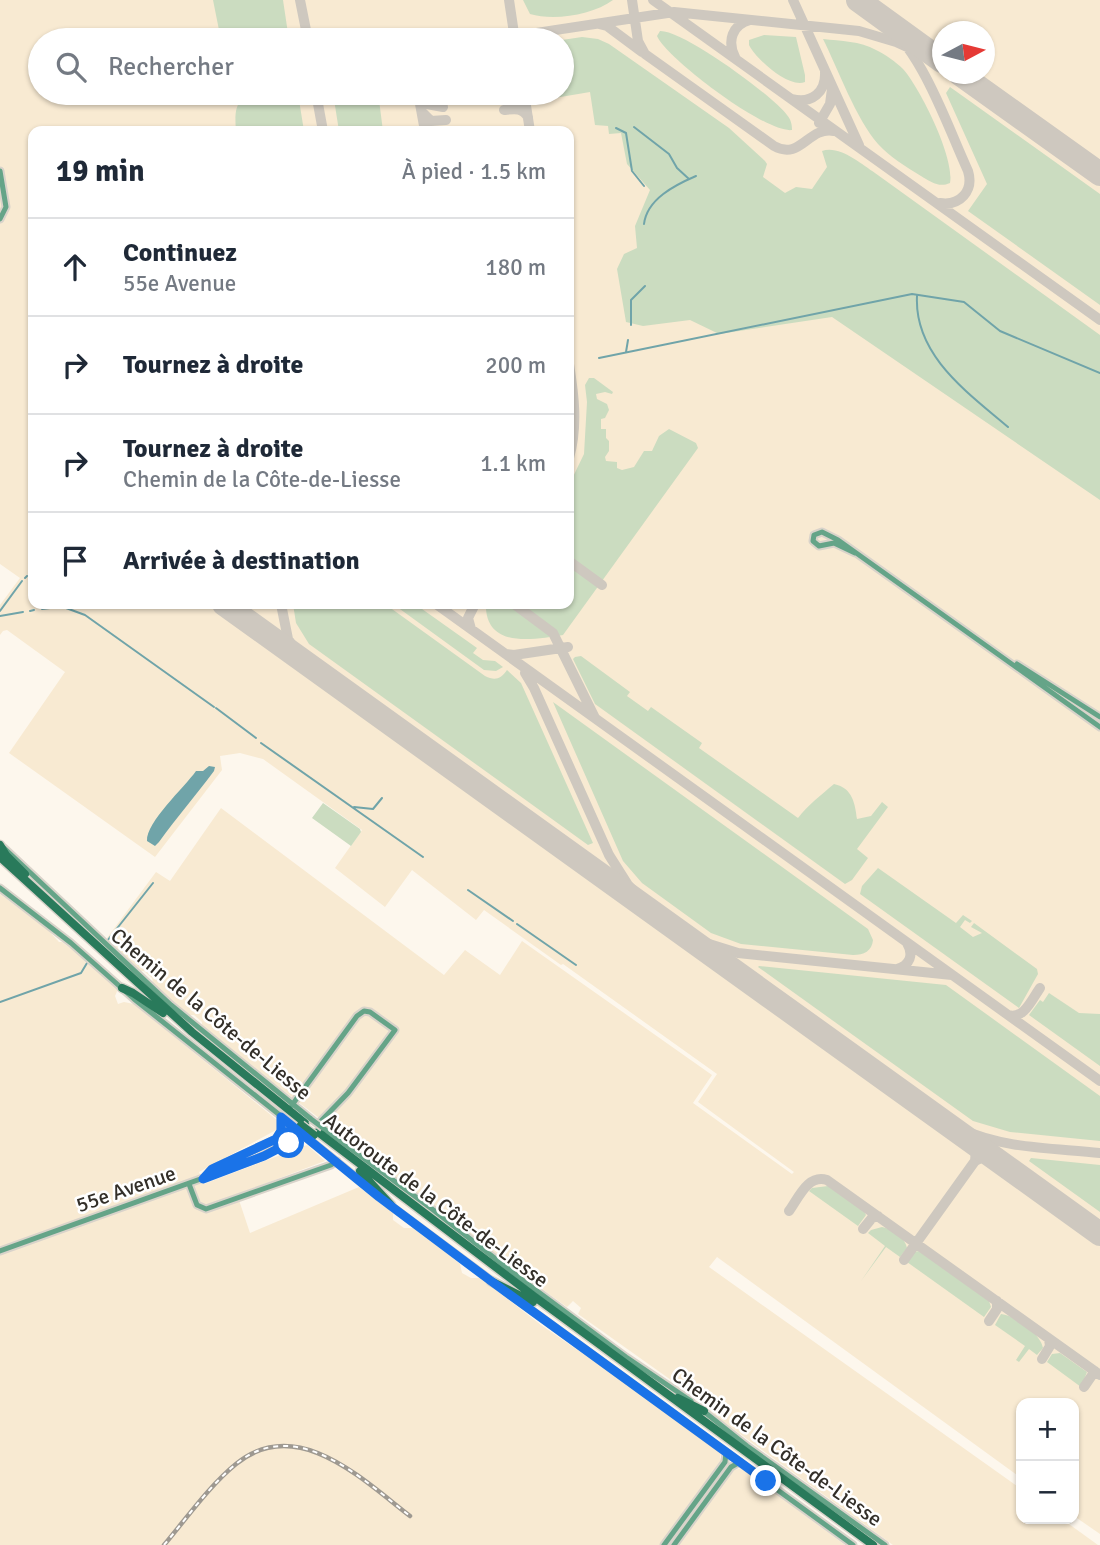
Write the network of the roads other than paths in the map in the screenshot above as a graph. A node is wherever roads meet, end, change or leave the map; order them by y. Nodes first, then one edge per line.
1 (0, 171) edge
2 (0, 219) edge
3 (855, 553) junction
4 (999, 654) junction
5 (1100, 717) edge
6 (1100, 727) edge
7 (0, 845) edge
8 (0, 857) edge
9 (0, 864) edge
10 (0, 888) edge
11 (60, 912) junction
12 (121, 988) junction
13 (163, 1013) junction
14 (292, 1105) junction
15 (281, 1117) junction
16 (303, 1124) junction
17 (317, 1131) junction
18 (300, 1137) dead end
19 (337, 1161) junction
20 (360, 1171) junction
21 (203, 1179) junction
22 (189, 1184) junction
23 (408, 1201) junction
24 (391, 1205) junction
25 (445, 1219) junction
26 (0, 1251) edge
27 (491, 1281) junction
28 (533, 1302) junction
29 (557, 1317) junction
30 (571, 1327) junction
31 (654, 1385) junction
32 (704, 1412) junction
33 (726, 1452) junction
34 (740, 1462) junction
35 (669, 1538) junction
36 (675, 1544) edge
37 (664, 1545) edge
38 (853, 1545) edge
39 (864, 1545) edge
40 (873, 1545) edge
41 (885, 1545) edge

1 - 2 main road
3 - 3 main road
3 - 4 main road
4 - 5 main road
4 - 6 main road
7 - 11 highway
7 - 14 main road, Chemin de la Côte-de-Liesse
8 - 11 highway, Autoroute de la Côte-de-Liesse
9 - 13 highway, Autoroute de la Côte-de-Liesse
10 - 12 main road, Chemin de la Côte-de-Liesse
11 - 16 highway, Autoroute de la Côte-de-Liesse
12 - 13 highway
12 - 15 main road, Chemin de la Côte-de-Liesse
13 - 16 highway, Autoroute de la Côte-de-Liesse
14 - 16 main road, Chemin de la Côte-de-Liesse
14 - 17 main road
15 - 16 main road, Chemin de la Côte-de-Liesse
15 - 21 main road
16 - 17 highway, Autoroute de la Côte-de-Liesse, bridge
17 - 19 main road
17 - 20 highway, Autoroute de la Côte-de-Liesse
17 - 23 highway, Autoroute de la Côte-de-Liesse
17 - 25 main road
18 - 21 main road, 55e Avenue
19 - 22 main road
19 - 24 main road
20 - 24 highway
20 - 28 highway, Autoroute de la Côte-de-Liesse
21 - 22 main road, 55e Avenue
22 - 26 main road, 55e Avenue
23 - 25 highway
23 - 29 highway, Autoroute de la Côte-de-Liesse
24 - 27 main road
25 - 29 main road
27 - 28 highway
27 - 29 main road
28 - 29 highway, Autoroute de la Côte-de-Liesse
29 - 30 highway, Autoroute de la Côte-de-Liesse
30 - 31 highway, Autoroute de la Côte-de-Liesse
30 - 32 main road, Chemin de la Côte-de-Liesse
30 - 33 main road, Chemin de la Côte-de-Liesse
30 - 39 highway, Autoroute de la Côte-de-Liesse
31 - 32 highway
31 - 40 highway, Autoroute de la Côte-de-Liesse
32 - 41 main road, Chemin de la Côte-de-Liesse
33 - 34 main road, Chemin de la Côte-de-Liesse
33 - 35 main road
34 - 36 main road
34 - 38 main road, Chemin de la Côte-de-Liesse
35 - 36 main road
35 - 37 main road

